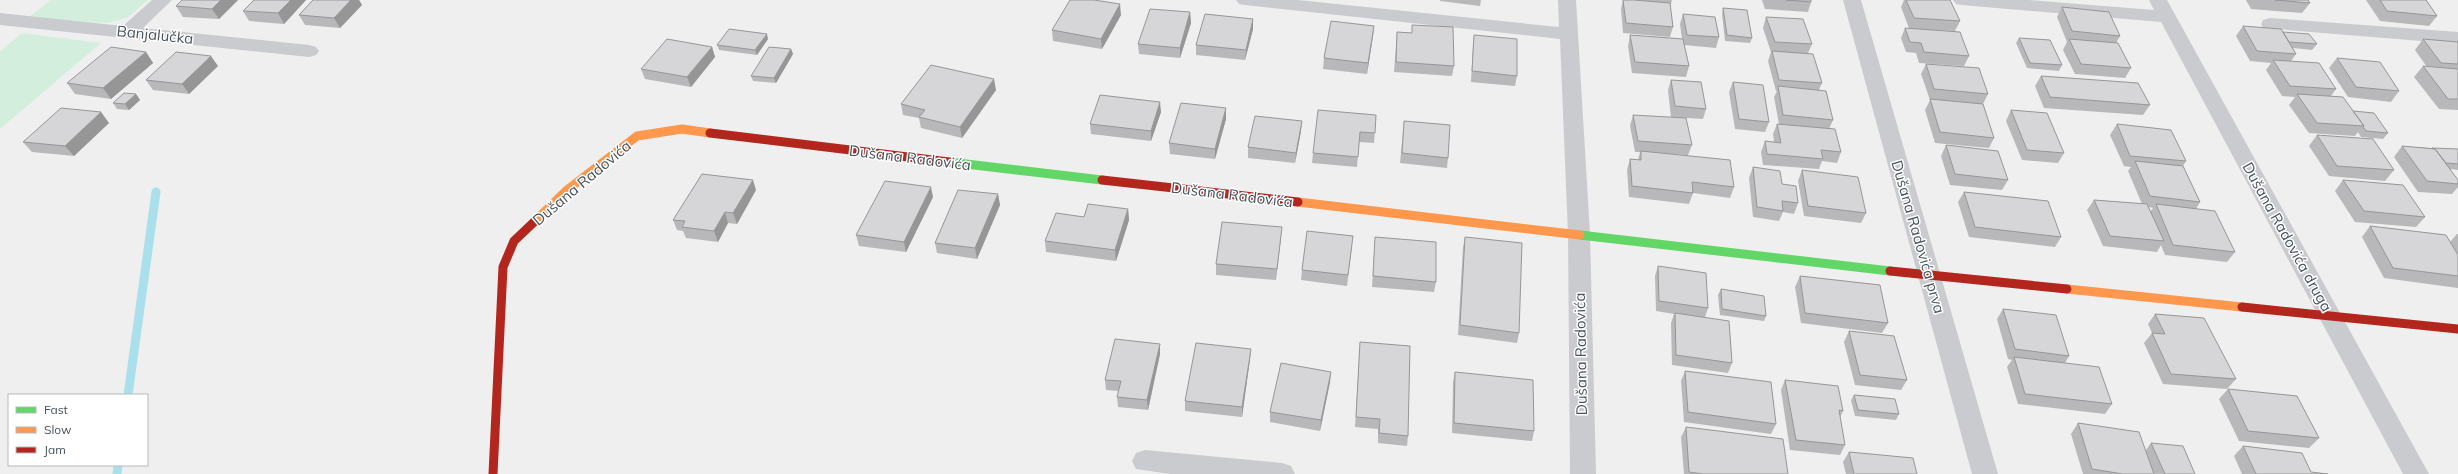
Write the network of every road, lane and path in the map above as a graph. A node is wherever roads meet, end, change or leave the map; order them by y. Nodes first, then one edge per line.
1 (163, 0) edge
2 (1245, 0) edge
3 (1567, 0) edge
4 (1852, 0) edge
5 (1962, 0) edge
6 (2163, 9) edge
7 (0, 19) edge
8 (2270, 24) dead end
9 (128, 32) junction
10 (1568, 34) junction
11 (2458, 38) edge
12 (309, 51) dead end
13 (1579, 234) junction
14 (1929, 275) junction
15 (2331, 318) junction
16 (2458, 329) edge
17 (1145, 461) dead end
18 (493, 474) edge
19 (1282, 474) edge
20 (1583, 474) edge
21 (1985, 474) edge
22 (2416, 474) edge

1 - 9 street
2 - 10 street
3 - 10 street, Dušana Radovića
4 - 14 street, Dušana Radovića prva
5 - 6 street
6 - 15 street, Dušana Radovića druga
7 - 9 street, Banjalučka
8 - 11 street
9 - 12 street, Banjalučka
10 - 13 street, Dušana Radovića
13 - 14 street
13 - 18 street, Dušana Radovića
13 - 20 street, Dušana Radovića
14 - 15 street
14 - 21 street, Dušana Radovića prva
15 - 16 street
15 - 22 street, Dušana Radovića druga
17 - 19 street

